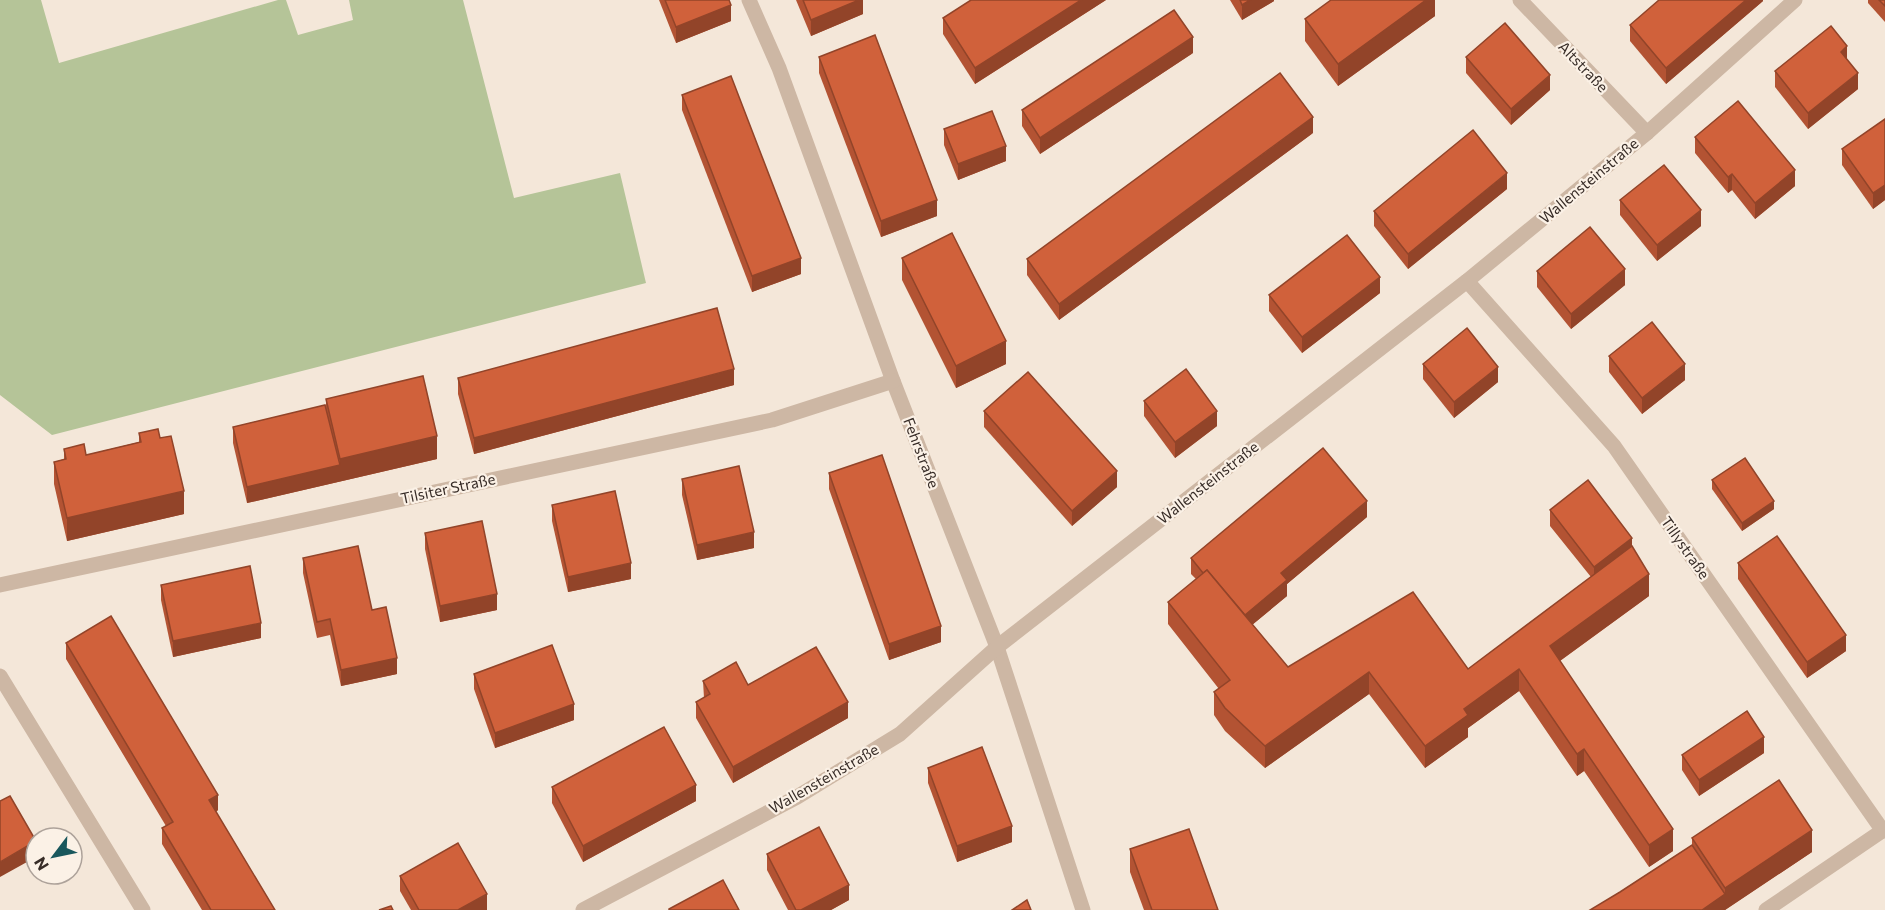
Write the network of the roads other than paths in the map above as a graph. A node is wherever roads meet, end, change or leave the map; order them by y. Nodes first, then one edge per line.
1 (749, 0) edge
2 (1520, 0) edge
3 (1795, 0) edge
4 (1647, 133) junction
5 (1467, 281) junction
6 (893, 381) junction
7 (0, 585) edge
8 (997, 647) junction
9 (0, 676) edge
10 (1884, 830) edge
11 (143, 910) edge
12 (583, 910) edge
13 (1083, 910) edge
14 (1766, 910) edge

1 - 6 street, Fehrstraße
2 - 4 street, Altstraße
3 - 4 street, Wallensteinstraße
4 - 5 street, Wallensteinstraße
5 - 8 street, Wallensteinstraße
5 - 10 street, Tillystraße
6 - 7 street, Tilsiter Straße
6 - 8 street, Fehrstraße
8 - 12 street, Wallensteinstraße
8 - 13 street, Fehrstraße
9 - 11 street
10 - 14 street

